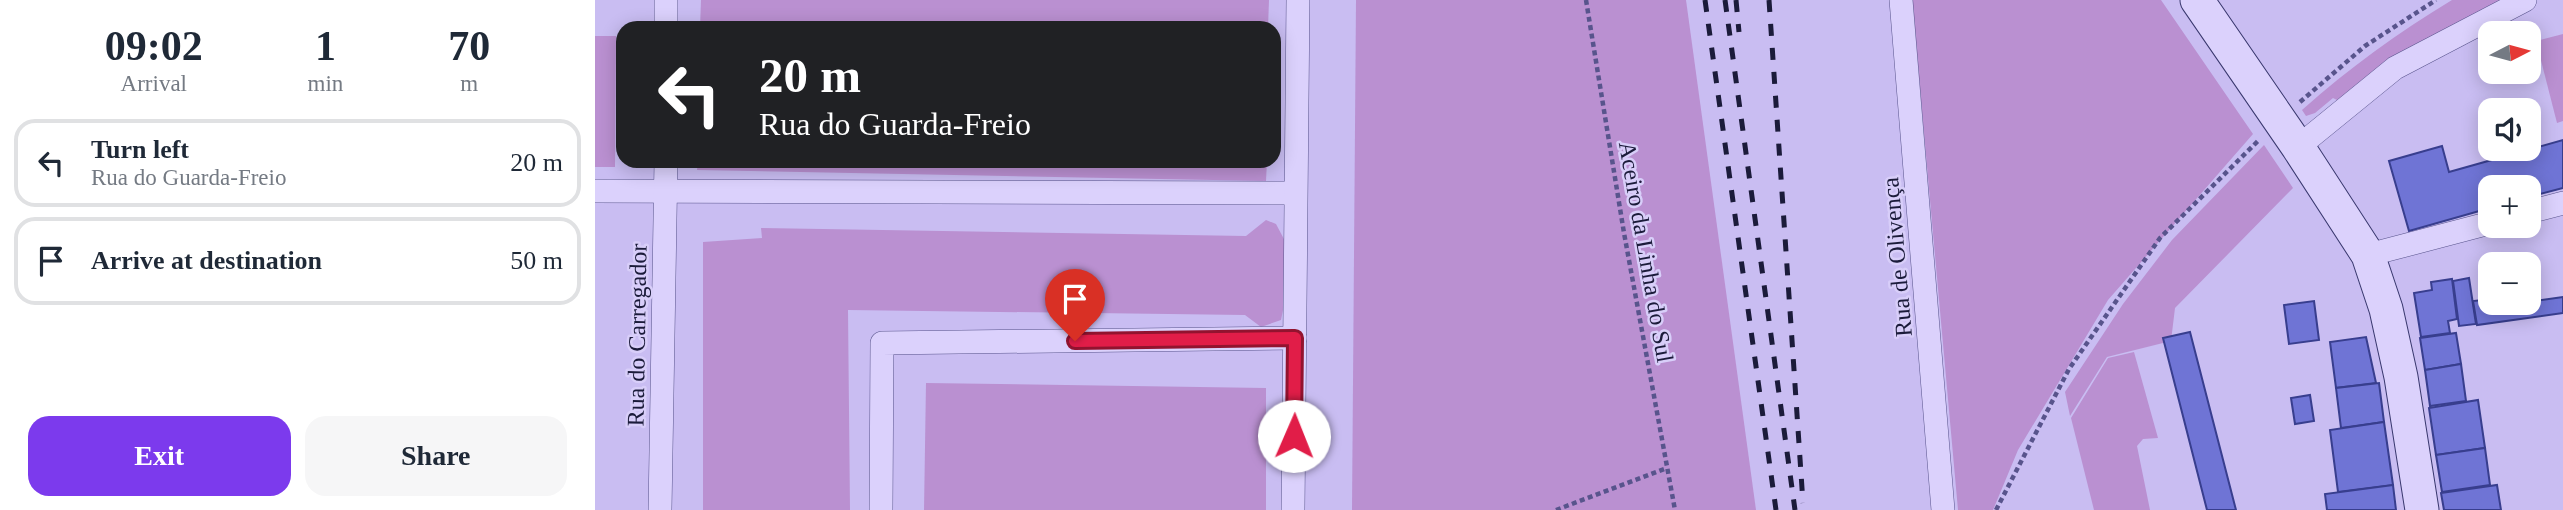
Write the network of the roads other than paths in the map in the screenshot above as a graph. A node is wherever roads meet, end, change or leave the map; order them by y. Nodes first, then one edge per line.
1 (666, 0) edge
2 (1298, 0) edge
3 (1901, 0) edge
4 (2197, 0) edge
5 (2525, 0) edge
6 (666, 21) edge
7 (2289, 133) junction
8 (666, 168) edge
9 (595, 191) edge
10 (666, 192) junction
11 (1294, 193) junction
12 (2563, 203) edge
13 (2541, 209) edge
14 (2478, 226) edge
15 (2368, 255) junction
16 (1295, 338) junction
17 (660, 510) edge
18 (881, 510) edge
19 (1293, 510) edge
20 (1943, 510) edge
21 (2422, 510) edge

1 - 6 street
2 - 11 street
3 - 20 street, Rua de Olivença
4 - 7 main road
5 - 7 street
7 - 15 main road
8 - 10 street, Rua do Carregador
9 - 10 street
10 - 11 street
10 - 17 street, Rua do Carregador
11 - 16 street
12 - 13 street
14 - 15 street
15 - 21 main road
16 - 18 street
16 - 19 street

